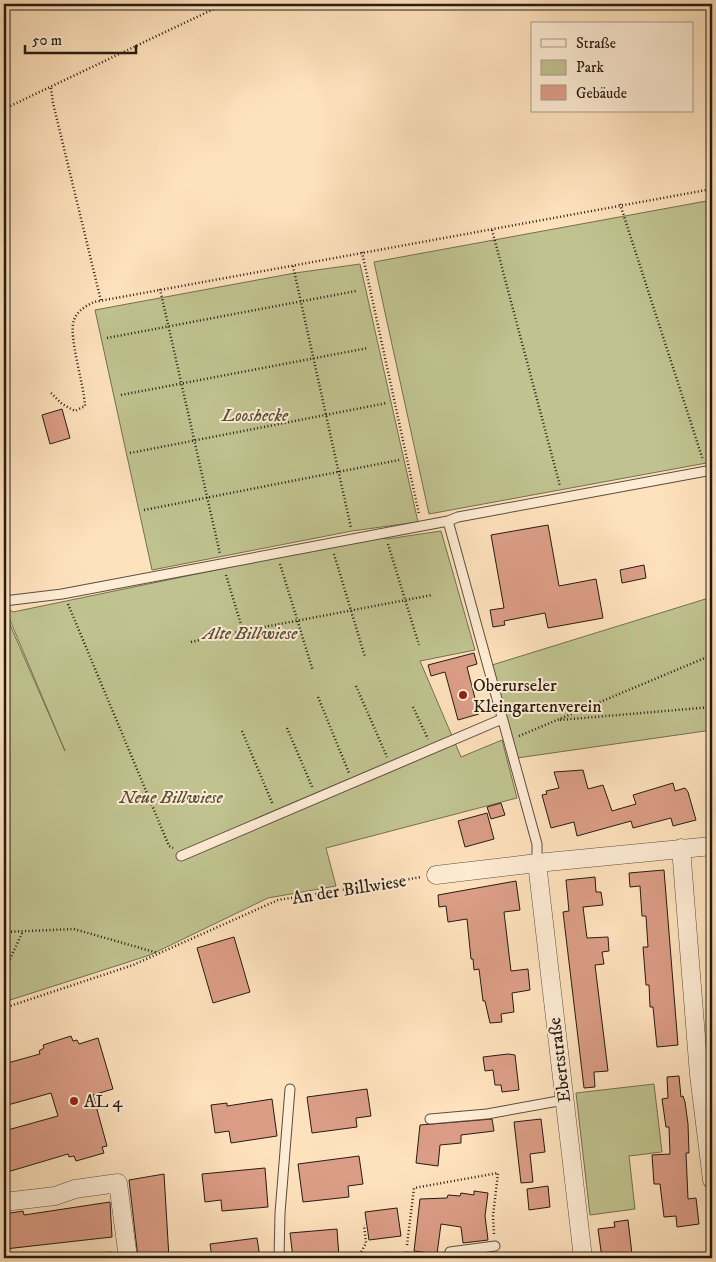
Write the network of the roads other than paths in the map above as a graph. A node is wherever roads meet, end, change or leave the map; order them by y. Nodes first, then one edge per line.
1 (709, 470) edge
2 (448, 521) junction
3 (4, 601) edge
4 (502, 719) junction
5 (712, 846) edge
6 (681, 848) junction
7 (181, 856) road end
8 (537, 862) junction
9 (436, 875) road end
10 (290, 1089) dead end
11 (564, 1100) junction
12 (430, 1119) dead end
13 (712, 1180) edge
14 (4, 1202) edge
15 (495, 1246) road end
16 (128, 1254) edge
17 (406, 1256) road end
18 (279, 1258) edge
19 (422, 1258) edge
20 (449, 1258) edge
21 (583, 1258) edge

1 - 2 lane
2 - 3 lane
2 - 4 lane
4 - 7 lane
4 - 8 lane
5 - 6 street
6 - 8 street
6 - 13 street
8 - 9 street
8 - 11 street, Ebertstraße
10 - 18 lane
11 - 12 lane
11 - 21 street, Ebertstraße
14 - 16 street
15 - 20 lane
17 - 19 lane

